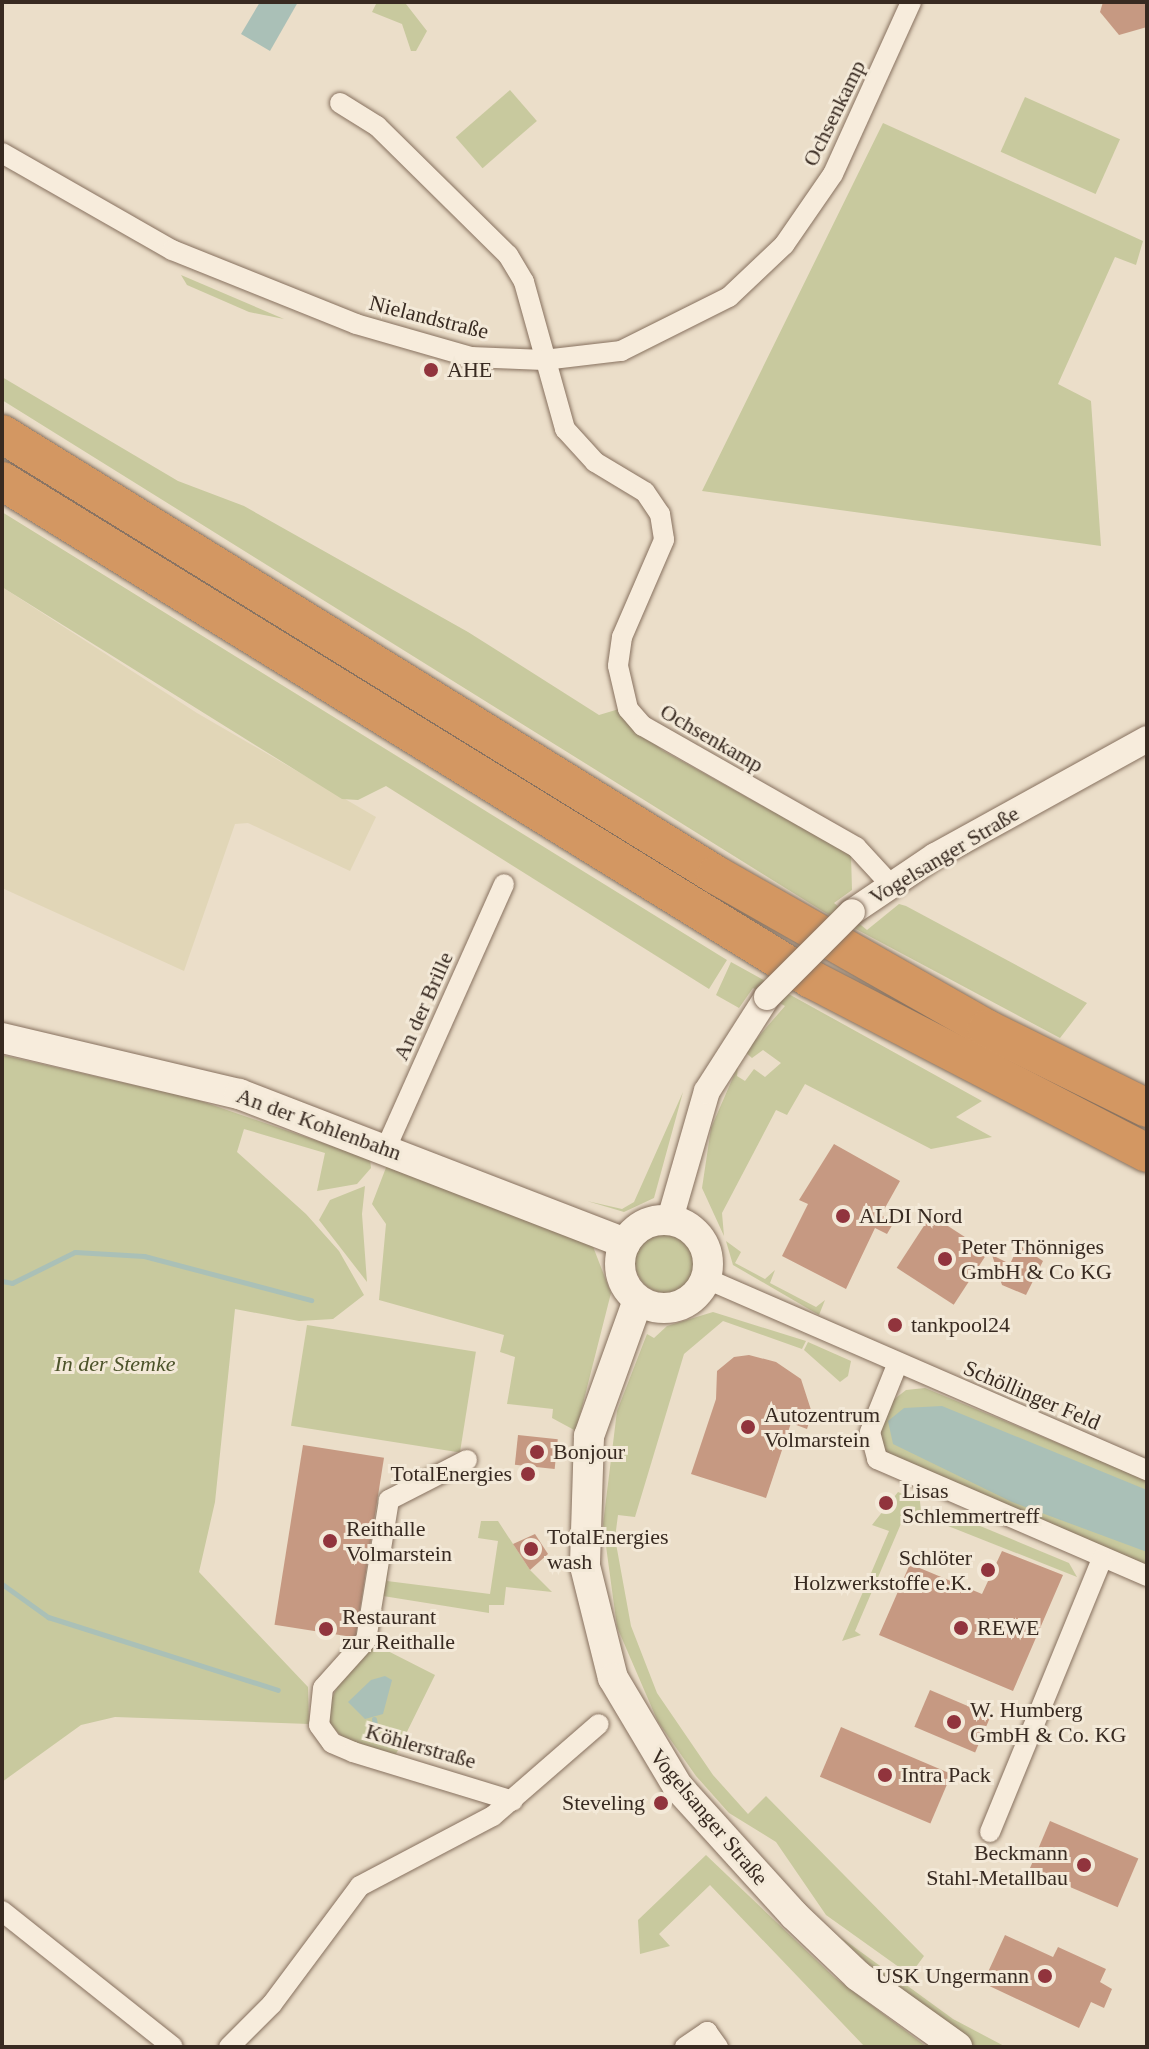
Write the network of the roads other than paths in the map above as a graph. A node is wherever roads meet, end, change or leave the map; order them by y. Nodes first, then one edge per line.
1 (911, 2) edge
2 (340, 103) dead end
3 (2, 153) edge
4 (544, 360) junction
5 (2, 434) edge
6 (2, 481) edge
7 (1147, 739) edge
8 (504, 884) dead end
9 (890, 884) junction
10 (2, 1038) edge
11 (1147, 1108) edge
12 (386, 1148) junction
13 (1147, 1153) edge
14 (670, 1219) junction
15 (625, 1243) junction
16 (707, 1279) junction
17 (647, 1304) junction
18 (897, 1365) junction
19 (467, 1460) dead end
20 (1147, 1470) edge
21 (1102, 1559) junction
22 (1147, 1576) edge
23 (599, 1724) dead end
24 (513, 1801) junction
25 (990, 1832) dead end
26 (2, 1911) edge
27 (173, 2047) edge
28 (229, 2047) edge
29 (685, 2047) edge
30 (718, 2047) edge
31 (957, 2047) edge

1 - 4 street, Ochsenkamp
2 - 4 street
3 - 4 street, Nielandstraße
4 - 9 street, Ochsenkamp
5 - 11 highway
6 - 13 highway
7 - 9 street, Vogelsanger Straße
8 - 12 street, An der Brille
9 - 14 street, Vogelsanger Straße, bridge
10 - 12 main road, An der Kohlenbahn
12 - 15 main road, An der Kohlenbahn
14 - 15 main road
14 - 16 main road
15 - 17 main road
16 - 17 main road
16 - 18 street, Schöllinger Feld
17 - 31 main road, Vogelsanger Straße
18 - 20 street, Schöllinger Feld
18 - 21 street
19 - 24 street, Köhlerstraße
21 - 22 street
21 - 25 street
23 - 24 street
24 - 28 street
26 - 27 street
29 - 30 street

